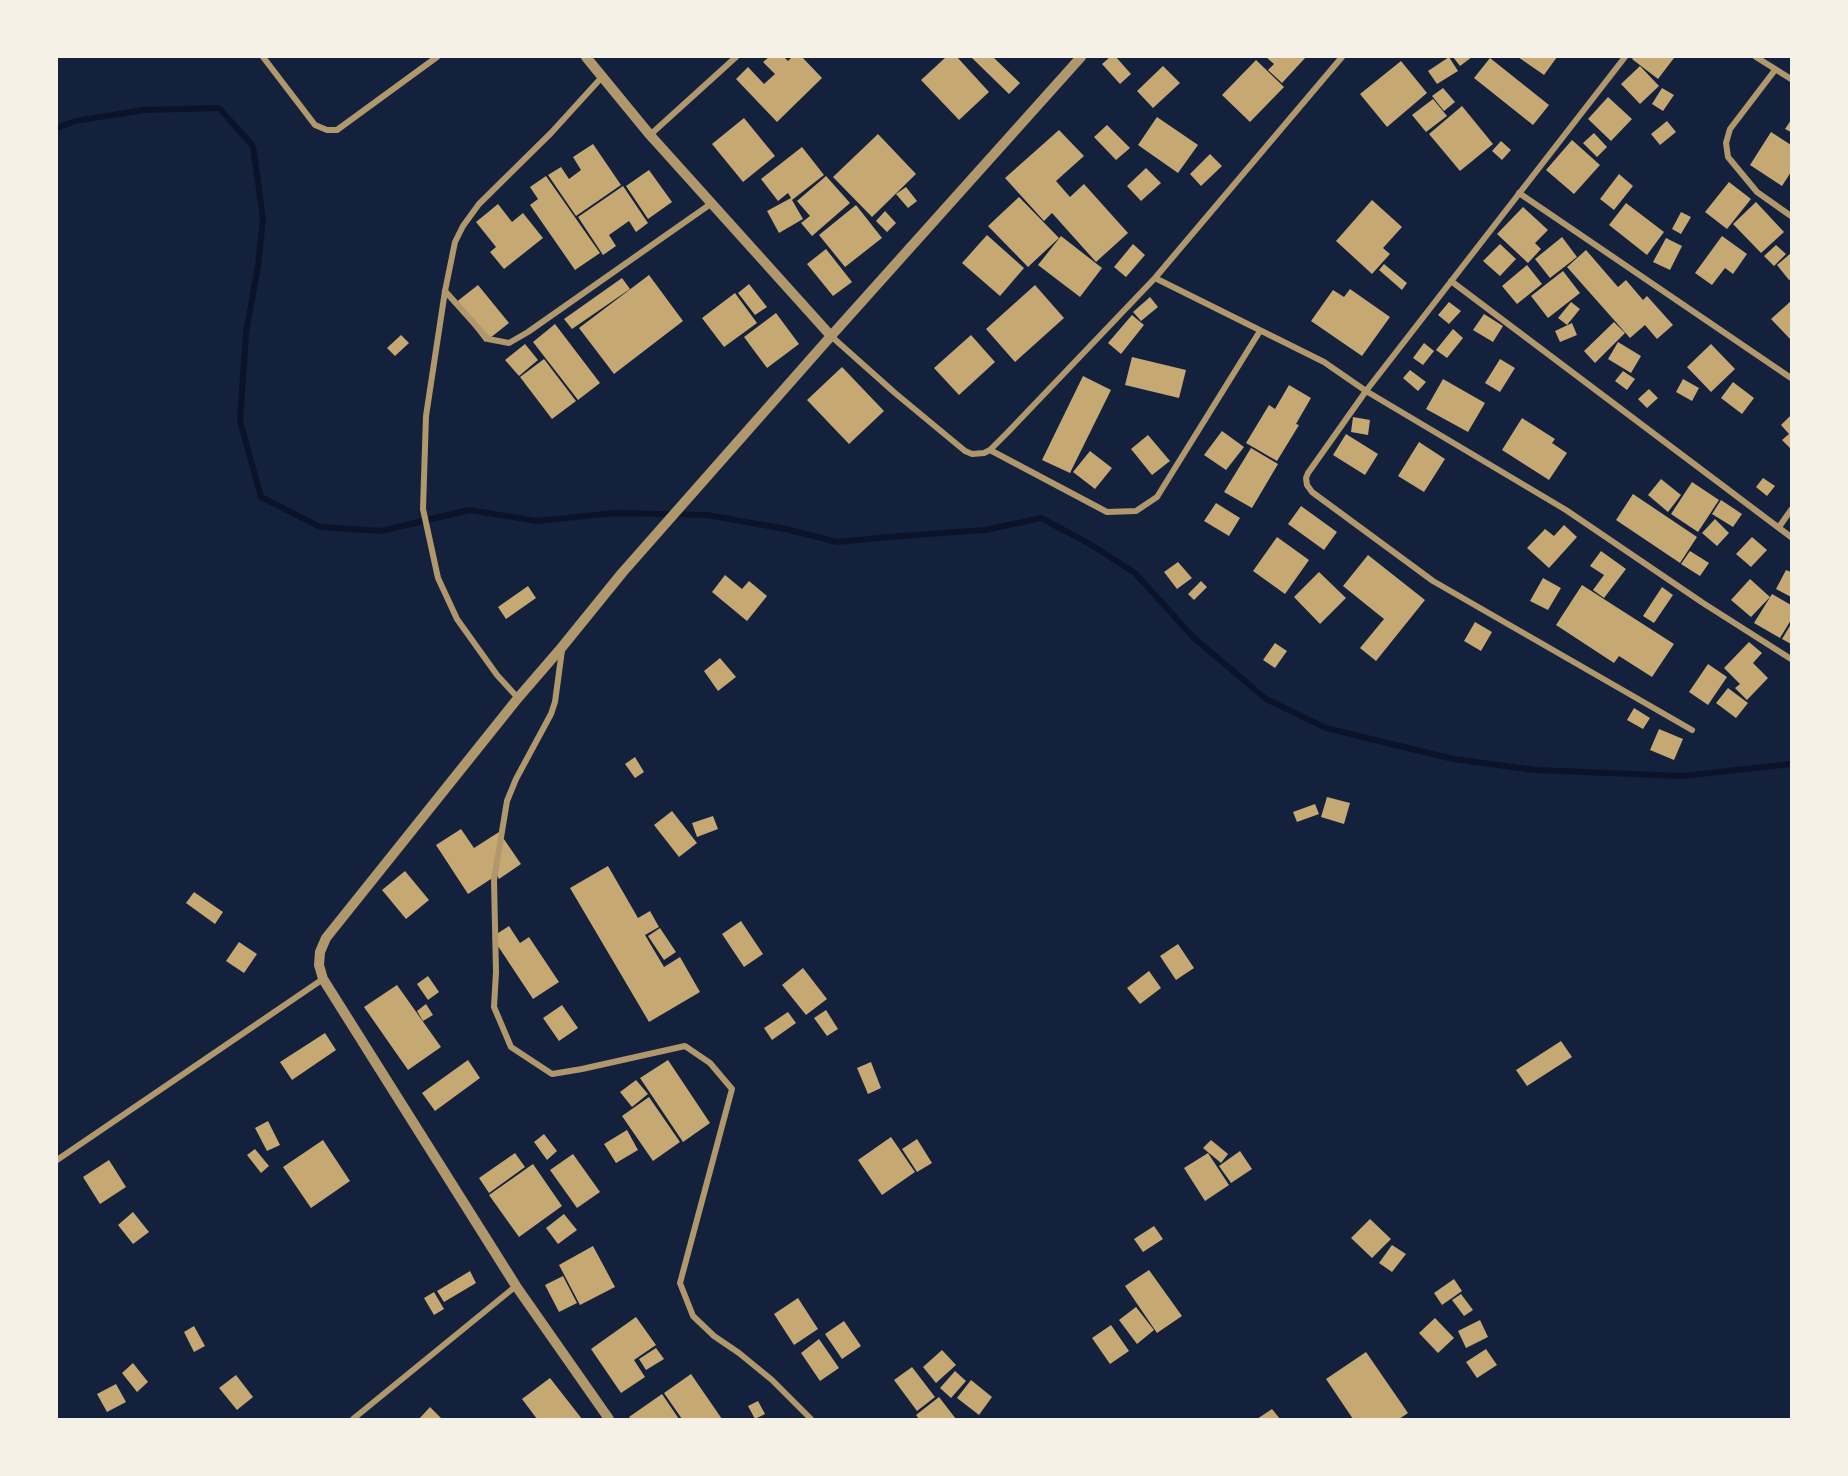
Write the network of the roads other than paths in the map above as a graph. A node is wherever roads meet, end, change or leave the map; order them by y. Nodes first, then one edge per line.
1 (263, 57) edge
2 (437, 57) edge
3 (586, 57) edge
4 (736, 57) edge
5 (1081, 57) edge
6 (1342, 57) edge
7 (1625, 57) edge
8 (1756, 57) edge
9 (1775, 70) junction
10 (602, 77) junction
11 (1791, 79) edge
12 (650, 135) junction
13 (1519, 193) junction
14 (712, 203) junction
15 (1791, 216) edge
16 (1155, 279) junction
17 (1451, 281) junction
18 (445, 291) junction
19 (1260, 331) junction
20 (831, 336) junction
21 (1791, 378) edge
22 (1366, 391) junction
23 (990, 450) junction
24 (1791, 510) edge
25 (1779, 527) junction
26 (1791, 537) edge
27 (562, 647) junction
28 (1791, 659) edge
29 (518, 698) junction
30 (1692, 730) dead end
31 (323, 979) junction
32 (57, 1161) edge
33 (516, 1286) junction
34 (353, 1419) edge
35 (609, 1419) edge
36 (811, 1419) edge

1 - 2 street
3 - 10 street
4 - 12 street
5 - 20 street
6 - 16 street
7 - 13 street
8 - 9 street
9 - 11 street
9 - 15 street
10 - 12 street
10 - 18 street
12 - 14 street
13 - 17 street
13 - 21 street
14 - 18 street
14 - 20 street
16 - 19 street
16 - 23 street
17 - 22 street
17 - 25 street
18 - 29 street
19 - 22 street
19 - 23 street
20 - 23 street
20 - 27 street
22 - 28 street
22 - 30 street
24 - 25 street
25 - 26 street
27 - 29 street
27 - 36 street
29 - 31 street
31 - 32 street
31 - 33 street
33 - 34 street
33 - 35 street

